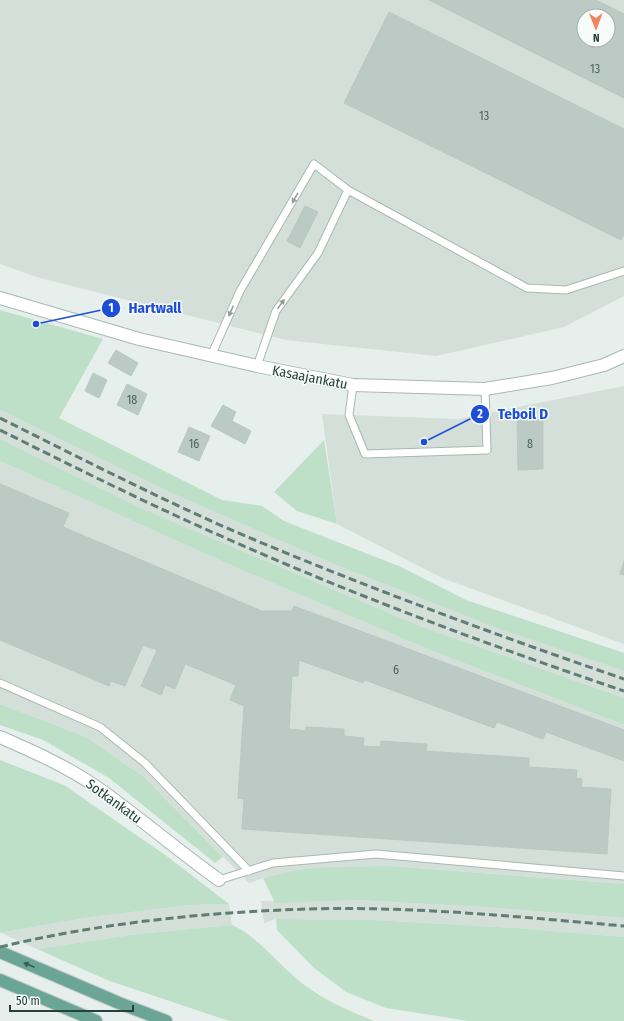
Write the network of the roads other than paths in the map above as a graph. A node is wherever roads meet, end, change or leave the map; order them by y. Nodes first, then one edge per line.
1 (348, 190) junction
2 (624, 271) edge
3 (0, 298) edge
4 (211, 356) junction
5 (624, 356) edge
6 (257, 366) junction
7 (353, 385) junction
8 (485, 389) junction
9 (0, 683) edge
10 (0, 737) edge
11 (249, 871) junction
12 (624, 876) edge
13 (219, 880) joint
14 (0, 952) edge
15 (0, 980) edge
16 (96, 1021) edge
17 (166, 1021) edge

1 - 2 lane
1 -> 4 lane
6 -> 1 lane
3 - 4 street, Kasaajankatu
4 - 6 street, Kasaajankatu
5 - 8 street, Kasaajankatu
6 - 7 street, Kasaajankatu
7 - 8 street, Kasaajankatu
7 - 8 lane
9 - 11 lane
10 - 13 street, Sotkankatu
11 - 12 lane
11 - 13 lane
17 -> 14 main road
15 - 16 main road

